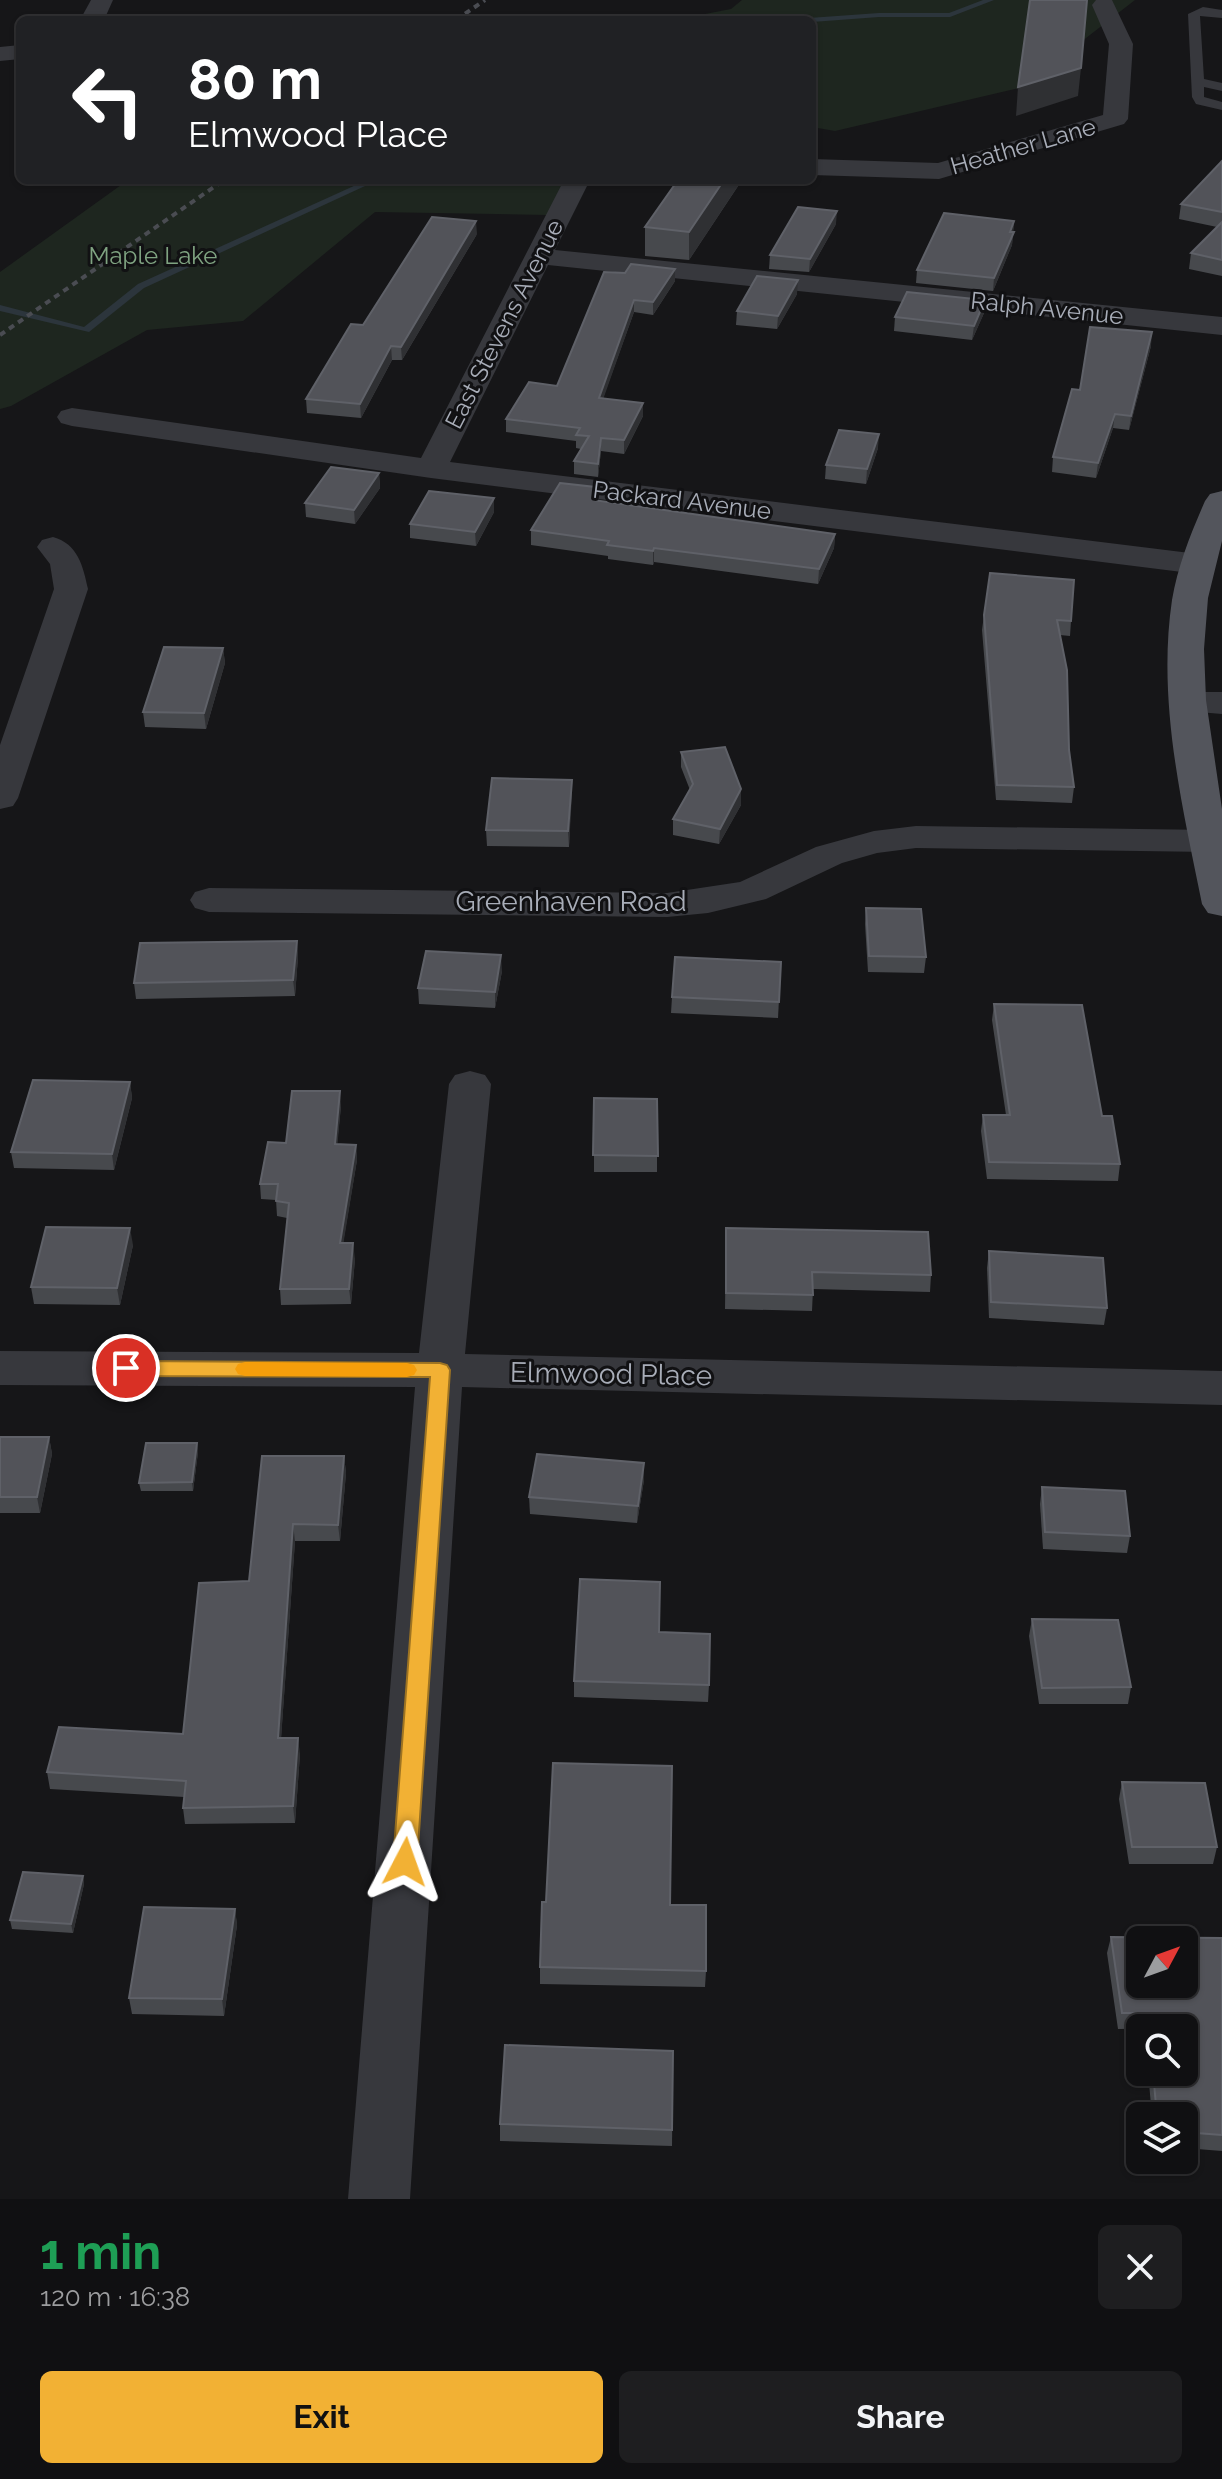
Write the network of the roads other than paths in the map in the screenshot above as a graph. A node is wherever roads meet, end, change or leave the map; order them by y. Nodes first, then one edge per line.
1 (1104, 5) dead end
2 (1222, 14) edge
3 (1198, 82) junction
4 (1222, 87) edge
5 (1222, 106) edge
6 (816, 167) edge
7 (575, 184) edge
8 (538, 256) junction
9 (1222, 326) edge
10 (72, 417) dead end
11 (431, 469) junction
12 (1222, 501) edge
13 (53, 547) dead end
14 (1198, 564) junction
15 (1204, 703) edge
16 (0, 798) edge
17 (1210, 841) junction
18 (209, 900) dead end
19 (1222, 904) edge
20 (470, 1084) dead end
21 (0, 1368) edge
22 (440, 1370) junction
23 (1222, 1388) edge
24 (379, 2199) edge

1 - 6 street, Heather Lane
2 - 3 lane
3 - 4 lane
3 - 5 lane
7 - 8 street, East Stevens Avenue
8 - 9 street, Ralph Avenue
8 - 11 street, East Stevens Avenue
10 - 11 street, Packard Avenue
11 - 14 street, Packard Avenue
12 - 14 main road
13 - 16 street
14 - 15 main road
15 - 17 main road
17 - 18 street, Greenhaven Road
17 - 19 main road
20 - 22 street
21 - 22 street, Elmwood Place
22 - 23 street, Elmwood Place
22 - 24 street

